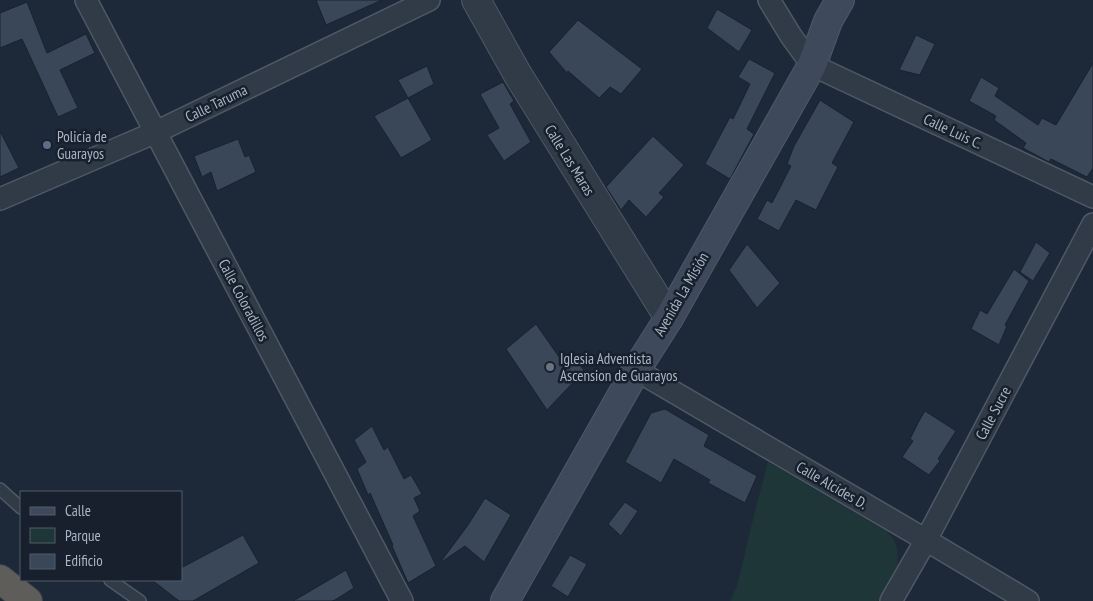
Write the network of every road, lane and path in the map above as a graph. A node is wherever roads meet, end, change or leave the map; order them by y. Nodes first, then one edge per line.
1 (86, 0) edge
2 (429, 0) edge
3 (476, 0) edge
4 (769, 0) edge
5 (840, 0) edge
6 (812, 65) junction
7 (156, 132) junction
8 (1093, 197) edge
9 (0, 199) edge
10 (1093, 224) edge
11 (668, 318) junction
12 (636, 370) junction
13 (0, 489) edge
14 (20, 507) edge
15 (926, 540) junction
16 (0, 579) edge
17 (111, 581) edge
18 (28, 601) edge
19 (140, 601) edge
20 (402, 601) edge
21 (505, 601) edge
22 (891, 601) edge
23 (1028, 601) edge

1 - 7 street, Calle Coloradillos
2 - 7 street, Calle Taruma
3 - 11 street, Calle Las Maras
4 - 6 street
5 - 6 main road, Avenida La Misión
6 - 8 street, Calle Luis C.
6 - 11 main road, Avenida La Misión
7 - 9 street, Calle Taruma
7 - 20 street, Calle Coloradillos
10 - 15 street, Calle Sucre
11 - 12 main road, Avenida La Misión
12 - 15 street, Calle Alcides D.
12 - 21 main road, Avenida La Misión
13 - 14 lane
15 - 22 street, Calle Sucre
15 - 23 street, Calle Alcides D.
16 - 18 highway
17 - 19 lane

